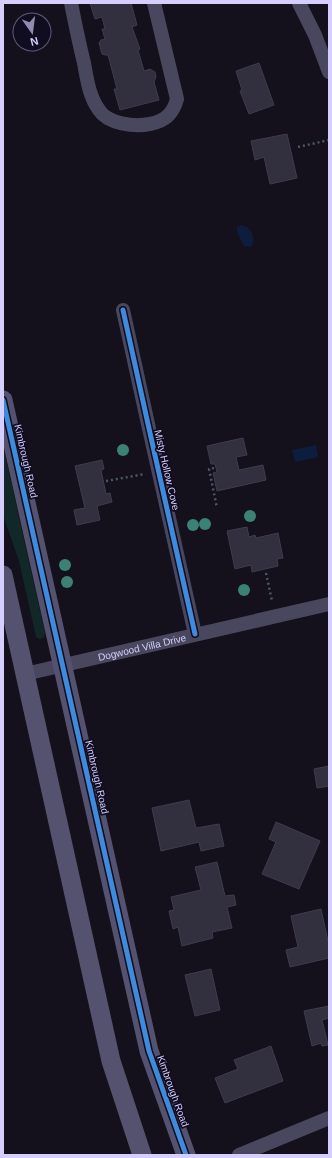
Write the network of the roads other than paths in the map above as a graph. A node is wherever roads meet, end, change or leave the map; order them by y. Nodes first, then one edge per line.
1 (70, 3) edge
2 (154, 3) edge
3 (299, 3) edge
4 (329, 72) edge
5 (123, 310) dead end
6 (3, 400) edge
7 (3, 575) edge
8 (329, 604) edge
9 (196, 634) junction
10 (63, 666) junction
11 (25, 674) junction
12 (329, 1118) edge
13 (142, 1155) edge
14 (186, 1155) edge
15 (239, 1155) edge

1 - 2 street
3 - 4 street
5 - 9 street, Misty Hollow Cove
6 - 10 street, Kimbrough Road
7 - 11 street
8 - 9 street, Dogwood Villa Drive
9 - 10 street, Dogwood Villa Drive
10 - 11 street, Dogwood Villa Drive
10 - 14 street, Kimbrough Road
11 - 13 street
12 - 15 street

